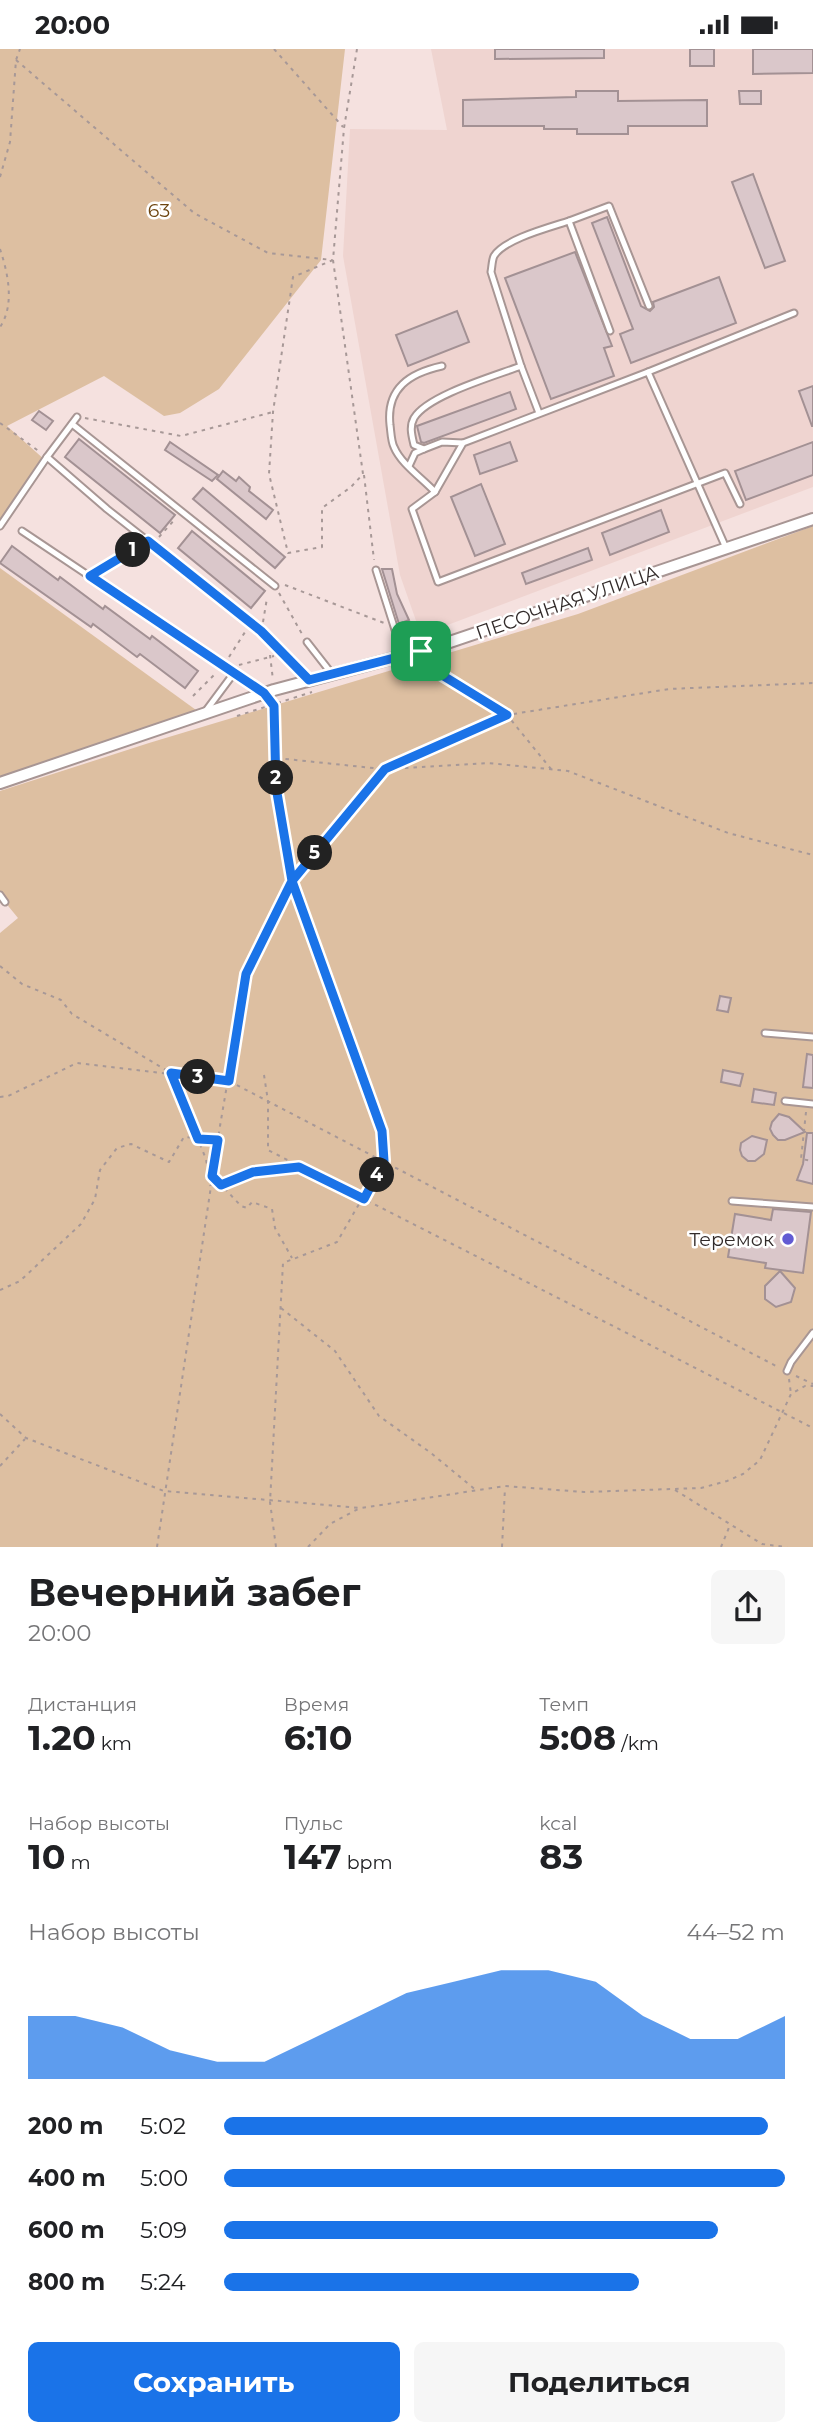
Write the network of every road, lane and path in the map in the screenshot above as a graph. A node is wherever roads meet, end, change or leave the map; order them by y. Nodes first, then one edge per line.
1 (20, 49) edge
2 (274, 49) edge
3 (357, 49) edge
4 (16, 59) junction
5 (344, 128) junction
6 (0, 177) edge
7 (569, 221) junction
8 (0, 249) edge
9 (333, 260) junction
10 (649, 306) dead end
11 (794, 313) dead end
12 (0, 327) edge
13 (610, 331) dead end
14 (442, 366) dead end
15 (521, 366) junction
16 (648, 372) junction
17 (274, 412) junction
18 (539, 413) junction
19 (77, 417) joint
20 (0, 423) edge
21 (72, 424) junction
22 (463, 443) junction
23 (424, 449) junction
24 (47, 457) junction
25 (409, 466) junction
26 (363, 474) junction
27 (697, 483) junction
28 (435, 492) junction
29 (740, 504) dead end
30 (181, 512) junction
31 (813, 519) edge
32 (0, 526) edge
33 (22, 531) dead end
34 (148, 541) junction
35 (726, 548) junction
36 (376, 570) joint
37 (90, 576) junction
38 (276, 584) junction
39 (251, 622) junction
40 (394, 627) junction
41 (415, 636) junction
42 (307, 642) joint
43 (435, 647) junction
44 (421, 651) junction
45 (284, 654) junction
46 (403, 655) junction
47 (226, 667) junction
48 (234, 673) junction
49 (332, 674) junction
50 (309, 680) junction
51 (813, 683) edge
52 (264, 693) junction
53 (193, 696) dead end
54 (204, 713) junction
55 (507, 715) junction
56 (276, 758) junction
57 (385, 769) junction
58 (552, 770) junction
59 (0, 783) edge
60 (813, 855) edge
61 (292, 881) junction
62 (0, 895) edge
63 (5, 902) dead end
64 (0, 966) edge
65 (765, 1033) dead end
66 (813, 1037) edge
67 (171, 1073) junction
68 (264, 1075) dead end
69 (229, 1081) junction
70 (0, 1097) edge
71 (268, 1101) junction
72 (785, 1101) dead end
73 (810, 1104) edge
74 (198, 1139) junction
75 (218, 1140) junction
76 (384, 1161) junction
77 (813, 1161) edge
78 (299, 1167) junction
79 (212, 1176) junction
80 (221, 1185) junction
81 (210, 1191) junction
82 (364, 1199) junction
83 (732, 1201) dead end
84 (813, 1207) edge
85 (292, 1259) junction
86 (0, 1290) edge
87 (280, 1307) junction
88 (813, 1333) edge
89 (787, 1371) junction
90 (813, 1385) edge
91 (791, 1394) junction
92 (782, 1412) junction
93 (0, 1414) edge
94 (813, 1428) edge
95 (26, 1438) junction
96 (0, 1466) edge
97 (505, 1486) junction
98 (674, 1490) junction
99 (164, 1491) junction
100 (477, 1491) junction
101 (270, 1502) junction
102 (361, 1508) junction
103 (730, 1524) junction
104 (157, 1547) edge
105 (276, 1547) edge
106 (308, 1547) edge
107 (502, 1547) edge
108 (721, 1547) edge
109 (787, 1547) edge

1 - 4 path
2 - 5 path
3 - 5 path
4 - 6 path
4 - 9 path
5 - 9 path
7 - 10 lane
7 - 13 lane
7 - 15 lane
8 - 12 path
9 - 17 path
9 - 26 path
11 - 16 lane
14 - 25 lane
15 - 18 lane
15 - 23 lane
16 - 18 lane
16 - 27 lane
17 - 19 path
17 - 26 path
18 - 22 lane
19 - 21 lane
20 - 24 path
21 - 24 lane
21 - 30 lane
22 - 23 lane
22 - 28 lane
23 - 25 lane
24 - 32 lane
24 - 34 lane
25 - 28 lane
26 - 36 path
27 - 28 lane
27 - 29 lane
27 - 35 lane
30 - 34 path
30 - 38 lane
31 - 35 street, ПЕСОЧНАЯ УЛИЦА
33 - 37 lane
34 - 37 path
34 - 39 lane
35 - 43 street, ПЕСОЧНАЯ УЛИЦА
36 - 40 lane
37 - 47 lane
38 - 40 path
38 - 42 path
39 - 45 lane
39 - 47 path
40 - 41 path
40 - 46 lane
41 - 43 path
41 - 44 path
42 - 49 lane
43 - 44 street, ПЕСОЧНАЯ УЛИЦА
44 - 46 street, ПЕСОЧНАЯ УЛИЦА
44 - 55 path
45 - 47 path
45 - 50 lane
46 - 49 street, ПЕСОЧНАЯ УЛИЦА
47 - 48 lane
47 - 53 path
48 - 52 lane
48 - 54 lane
49 - 50 street, ПЕСОЧНАЯ УЛИЦА
50 - 52 street, ПЕСОЧНАЯ УЛИЦА
51 - 55 path
52 - 54 street, ПЕСОЧНАЯ УЛИЦА
52 - 56 path
54 - 59 street, ПЕСОЧНАЯ УЛИЦА
55 - 57 path
55 - 58 path
56 - 57 path
56 - 61 path
57 - 58 path
57 - 61 path
58 - 60 path
61 - 69 path
61 - 76 path
62 - 63 lane
64 - 67 path
65 - 66 lane
67 - 69 path
67 - 70 path
67 - 74 path
68 - 71 path
69 - 71 path
69 - 75 path
71 - 76 path
71 - 78 path
72 - 73 lane
73 - 77 path
74 - 75 path
74 - 81 path
74 - 86 path
75 - 79 path
76 - 82 path
76 - 89 path
78 - 80 path
78 - 82 path
79 - 80 path
79 - 81 path
80 - 85 path
81 - 99 path
82 - 85 path
82 - 92 path
83 - 84 lane
85 - 87 path
87 - 100 path
87 - 101 path
88 - 89 lane
89 - 90 path
89 - 91 path
90 - 91 path
91 - 92 path
92 - 94 path
92 - 98 path
93 - 95 path
95 - 96 path
95 - 99 path
97 - 98 path
97 - 100 path
97 - 107 path
98 - 103 path
99 - 101 path
99 - 104 path
100 - 102 path
101 - 102 path
101 - 105 path
102 - 106 path
103 - 108 path
103 - 109 path

